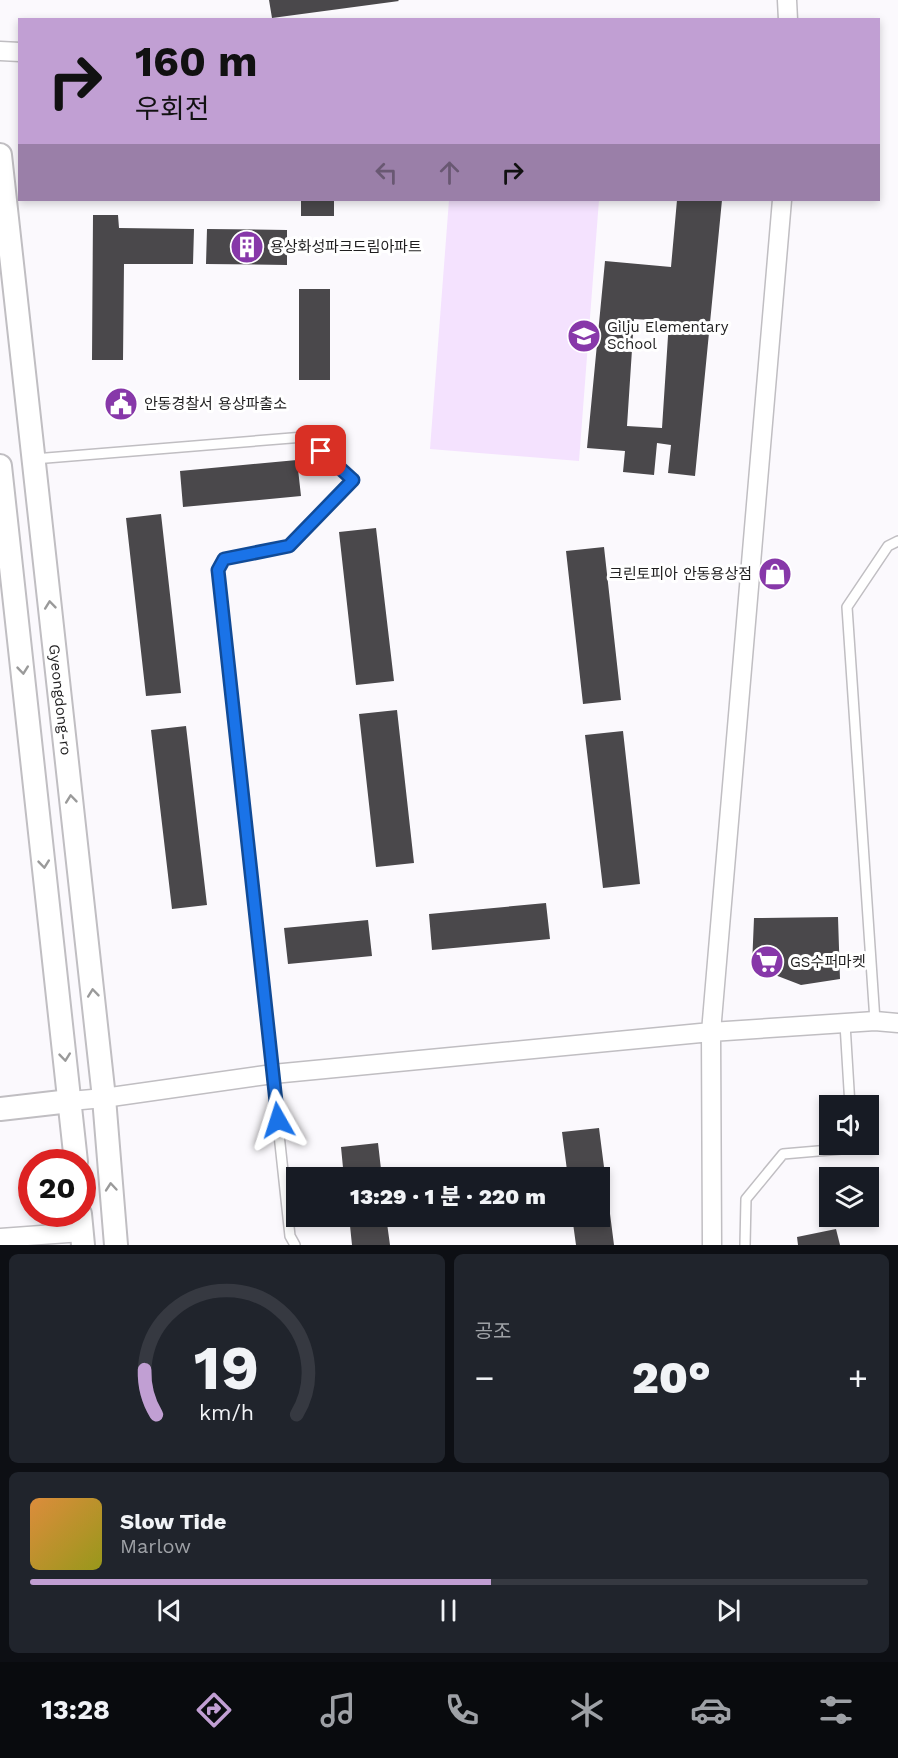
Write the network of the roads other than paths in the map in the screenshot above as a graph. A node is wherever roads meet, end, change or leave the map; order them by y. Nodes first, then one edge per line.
1 (787, 0) edge
2 (788, 18) edge
3 (0, 51) edge
4 (18, 52) edge
5 (0, 155) edge
6 (782, 201) edge
7 (34, 459) junction
8 (0, 466) edge
9 (898, 541) edge
10 (874, 1022) junction
11 (898, 1023) edge
12 (845, 1024) junction
13 (711, 1032) junction
14 (273, 1074) junction
15 (849, 1095) edge
16 (104, 1098) junction
17 (70, 1101) junction
18 (0, 1109) edge
19 (75, 1149) edge
20 (819, 1151) edge
21 (82, 1230) edge
22 (0, 1238) edge
23 (116, 1245) edge
24 (295, 1245) edge
25 (712, 1245) edge
26 (746, 1245) edge

1 - 2 street
3 - 4 street
5 - 7 street, Gyeongdong-ro
6 - 13 street
7 - 14 lane
16 -> 7 street, Gyeongdong-ro
8 -> 17 street
9 - 10 lane
10 - 11 street
10 - 12 street
12 - 13 street
12 - 15 lane
13 - 14 street
13 - 25 street
14 - 16 street
14 - 24 lane
16 - 17 street
23 -> 16 street, Gyeongdong-ro
17 - 18 street
17 - 19 street
20 - 26 lane
21 - 22 street

